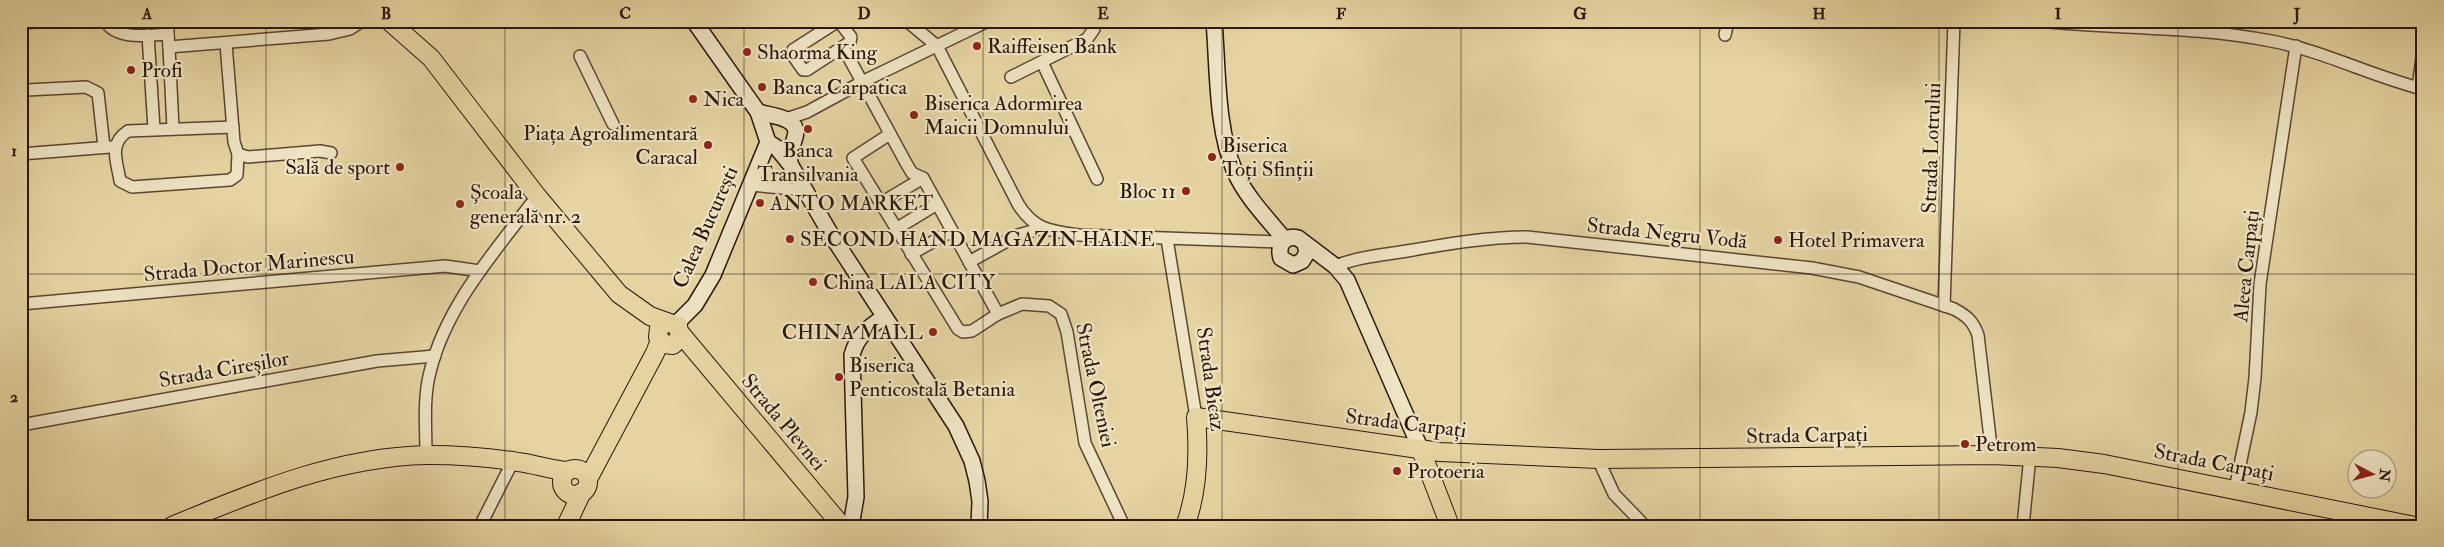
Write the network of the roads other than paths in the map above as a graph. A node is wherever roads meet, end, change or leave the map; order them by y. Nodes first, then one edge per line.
1 (51, 21) edge
2 (105, 21) edge
3 (168, 21) edge
4 (362, 21) edge
5 (389, 21) edge
6 (694, 21) edge
7 (907, 21) edge
8 (988, 21) edge
9 (1092, 21) edge
10 (1214, 21) edge
11 (1728, 21) edge
12 (1954, 21) edge
13 (2038, 21) edge
14 (21, 23) edge
15 (340, 27) edge
16 (168, 34) junction
17 (1725, 35) dead end
18 (148, 36) junction
19 (226, 44) junction
20 (937, 46) junction
21 (2296, 46) junction
22 (169, 47) junction
23 (843, 47) junction
24 (2423, 50) edge
25 (580, 56) dead end
26 (1042, 62) junction
27 (1011, 78) dead end
28 (862, 82) junction
29 (2420, 89) edge
30 (26, 90) dead end
31 (758, 112) junction
32 (807, 112) junction
33 (782, 118) junction
34 (613, 124) dead end
35 (233, 127) junction
36 (172, 128) junction
37 (154, 129) junction
38 (890, 134) junction
39 (779, 140) junction
40 (109, 147) junction
41 (330, 153) dead end
42 (21, 154) edge
43 (238, 154) junction
44 (923, 178) junction
45 (1097, 179) dead end
46 (750, 185) junction
47 (804, 190) junction
48 (537, 196) junction
49 (881, 203) junction
50 (938, 204) junction
51 (1043, 228) junction
52 (896, 229) junction
53 (952, 231) junction
54 (1167, 239) junction
55 (1284, 241) junction
56 (1245, 242) junction
57 (1305, 244) junction
58 (911, 254) junction
59 (1281, 258) junction
60 (1302, 261) junction
61 (969, 262) junction
62 (1332, 264) junction
63 (480, 271) junction
64 (21, 304) edge
65 (1944, 306) junction
66 (998, 314) junction
67 (884, 317) junction
68 (668, 335) junction
69 (435, 356) junction
70 (1196, 416) junction
71 (21, 425) edge
72 (1421, 450) junction
73 (426, 455) junction
74 (1992, 455) junction
75 (2030, 456) junction
76 (1598, 459) junction
77 (513, 461) junction
78 (577, 479) junction
79 (2235, 489) junction
80 (2409, 525) edge
81 (172, 526) edge
82 (480, 526) edge
83 (567, 526) edge
84 (842, 526) edge
85 (851, 526) edge
86 (979, 526) edge
87 (1124, 526) edge
88 (1185, 526) edge
89 (1450, 526) edge
90 (1645, 526) edge
91 (2023, 526) edge

1 - 14 street
2 - 18 street
3 - 16 street
4 - 15 street
5 - 48 main road, Strada Plevnei
6 - 31 main road
7 - 20 street
8 - 20 street
9 - 26 street
10 - 55 main road
11 - 17 street
12 - 65 street, Strada Lotrului
13 - 21 street
15 - 19 street
16 - 18 street
16 - 22 street
18 - 37 street
19 - 22 street
19 - 35 street
20 - 28 street
20 - 51 street
21 - 29 street
21 - 79 street, Aleea Carpați
22 - 36 street
23 - 23 street
23 - 28 street
24 - 29 street
25 - 34 street
26 - 27 street
26 - 45 street
28 - 32 street
28 - 38 street
30 - 40 street
31 - 33 main road
31 - 39 main road
32 - 33 street
32 - 39 street
33 - 39 main road
33 - 39 main road
35 - 36 street
35 - 43 street
36 - 37 street
37 - 40 street
38 - 44 street
38 - 49 street
39 - 46 main road, Calea București
39 - 47 main road
40 - 42 street
40 - 43 street
41 - 43 street
44 - 49 street
44 - 50 street
46 - 47 street
46 - 68 main road, Calea București
47 - 67 main road
48 - 63 street
48 - 68 main road, Strada Plevnei
49 - 52 street
50 - 52 street
50 - 53 street
51 - 54 street
51 - 61 street
52 - 58 street
53 - 58 street
53 - 61 street
54 - 56 street
54 - 70 street, Strada Bicaz
55 - 56 street
55 - 57 main road
55 - 59 main road
56 - 59 street
57 - 60 main road
57 - 62 main road
58 - 66 street, Strada Olteniei
59 - 60 main road
60 - 62 main road
61 - 66 street
62 - 65 street, Strada Negru Vodă
62 - 72 main road
63 - 64 street, Strada Doctor Marinescu
63 - 69 street
65 - 74 street, Strada Negru Vodă
66 - 87 street, Strada Olteniei
67 - 85 main road
67 - 86 main road
68 - 78 main road, Calea București
68 - 84 main road, Strada Plevnei
69 - 71 street, Strada Cireșilor
69 - 73 street
70 - 72 main road, Strada Carpați
70 - 88 main road, Strada Bicaz
72 - 76 main road, Strada Carpați
72 - 89 main road
73 - 77 main road
73 - 81 main road
74 - 75 main road, Strada Carpați
74 - 76 main road, Strada Carpați
75 - 79 main road, Strada Carpați
75 - 91 street
76 - 90 street
77 - 78 main road
77 - 82 street
78 - 83 main road
79 - 80 main road, Strada Carpați

